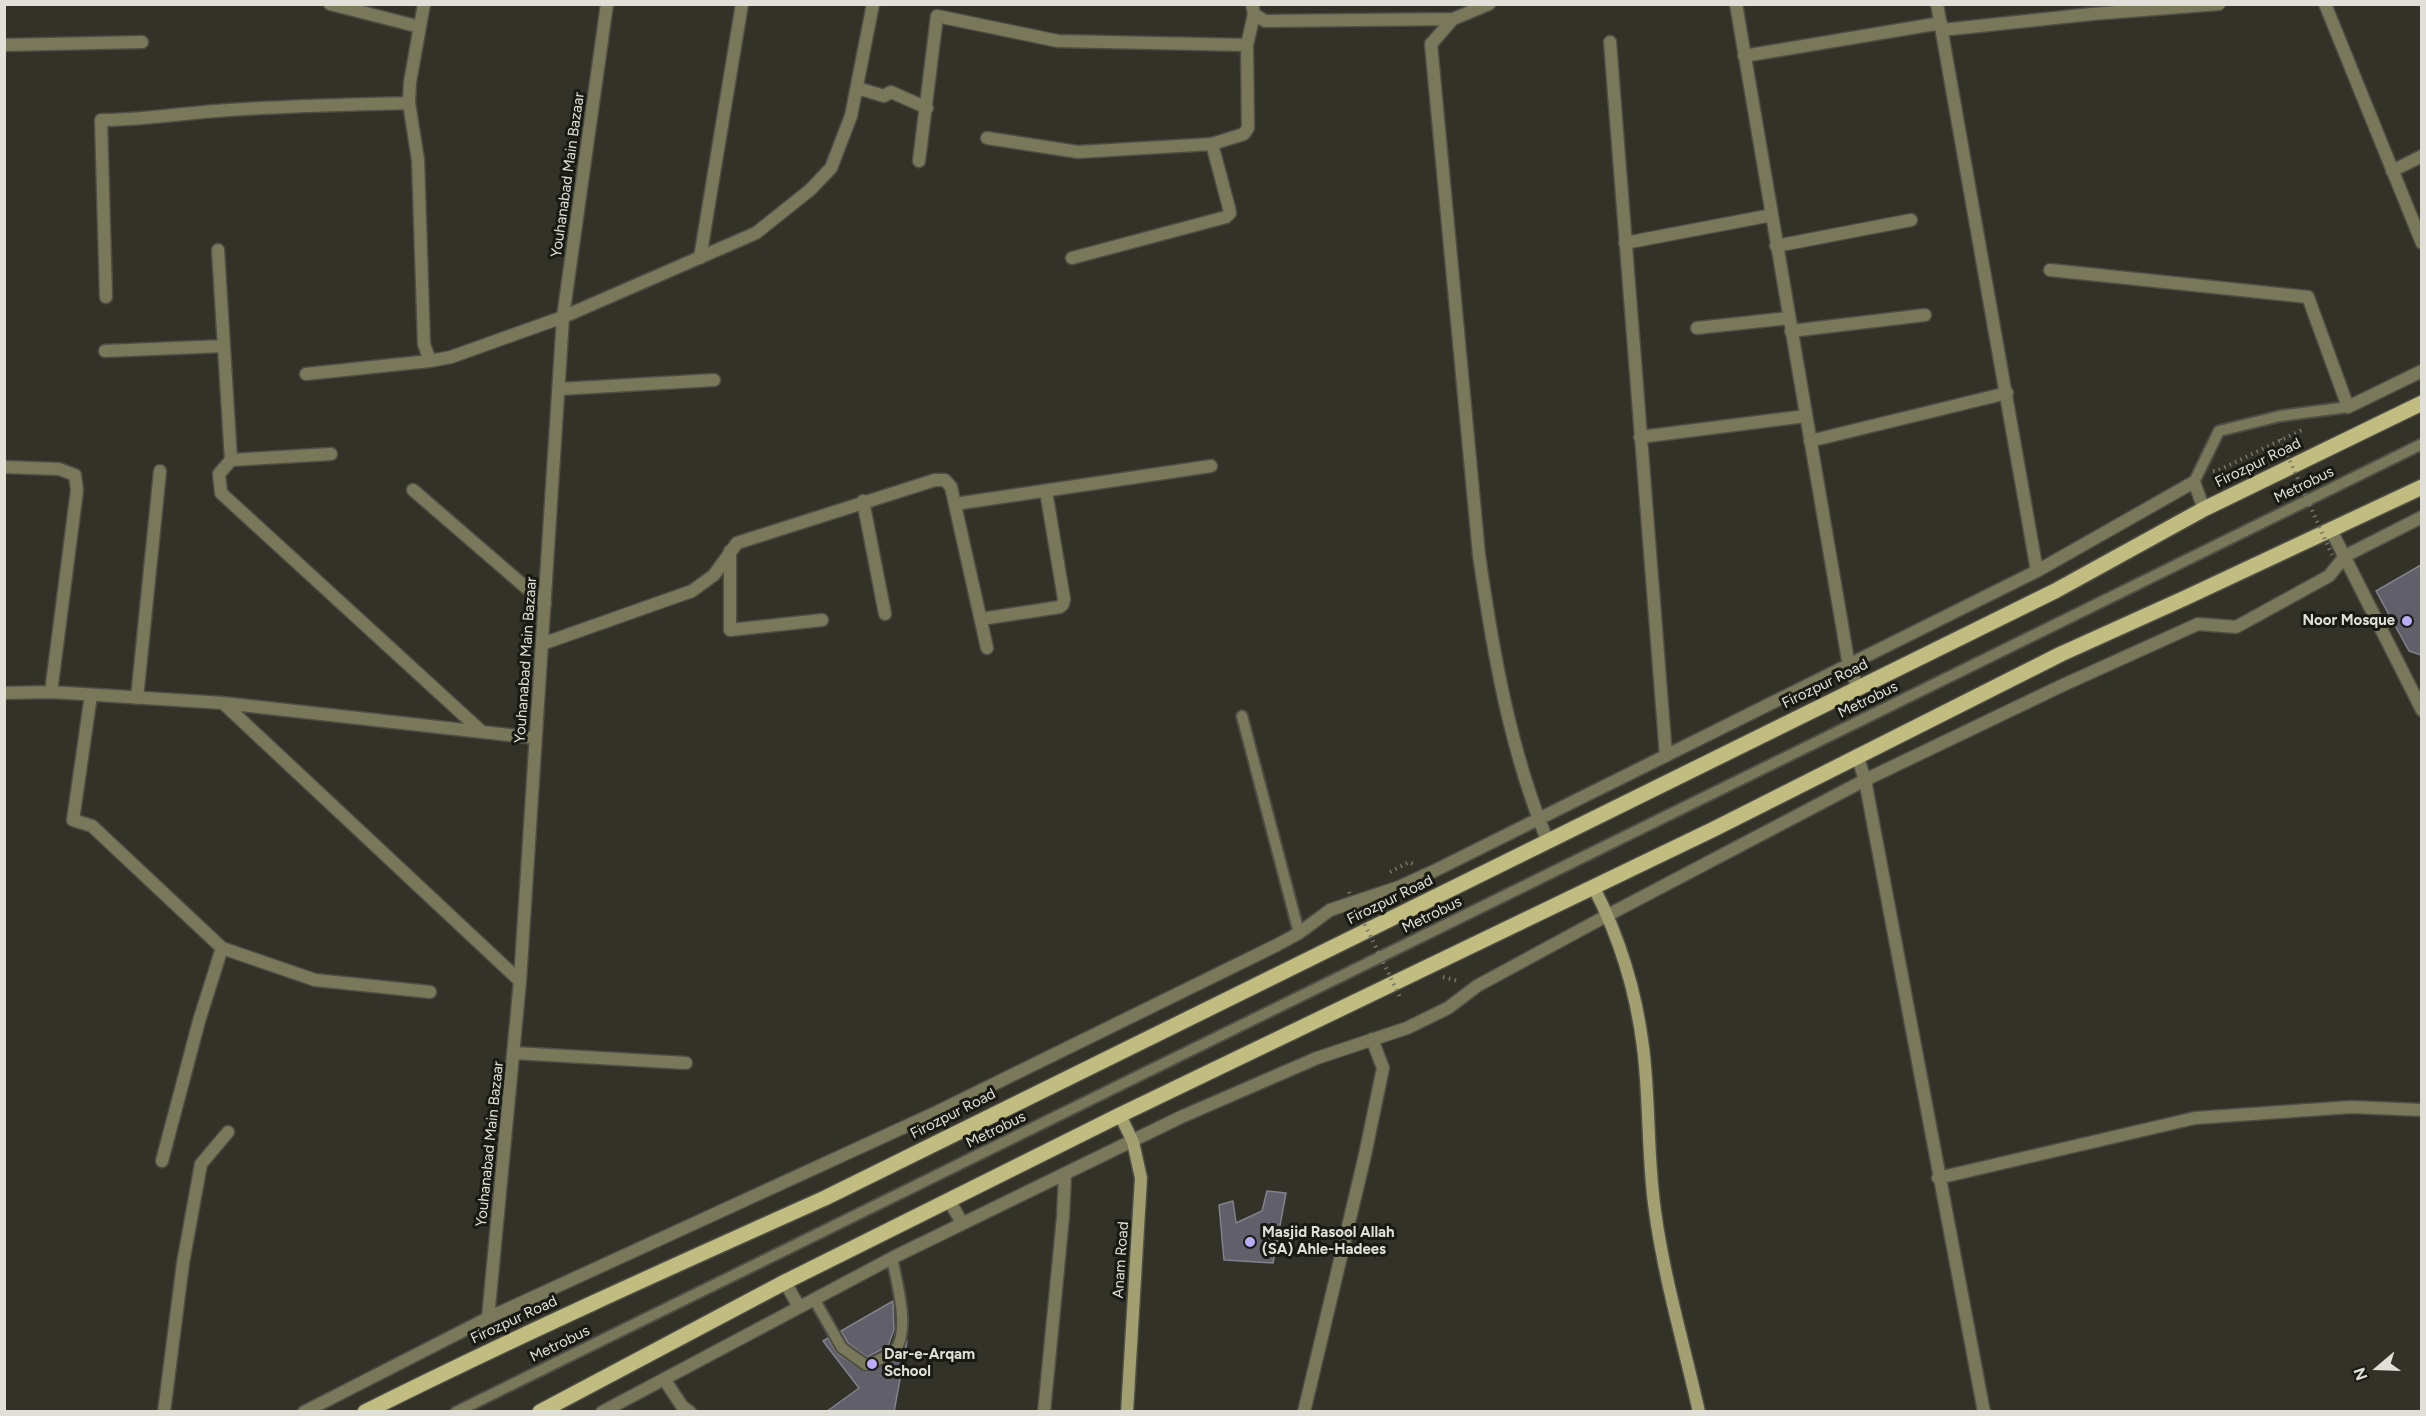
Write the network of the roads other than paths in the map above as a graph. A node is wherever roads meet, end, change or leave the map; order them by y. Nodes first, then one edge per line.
1 (330, 4) edge
2 (424, 4) edge
3 (608, 4) edge
4 (742, 4) edge
5 (873, 4) edge
6 (1489, 4) edge
7 (1736, 4) edge
8 (1937, 4) edge
9 (2220, 4) edge
10 (2325, 4) edge
11 (1253, 9) edge
12 (1453, 19) junction
13 (1941, 26) junction
14 (420, 27) junction
15 (142, 42) dead end
16 (1610, 42) dead end
17 (4, 45) edge
18 (1247, 45) junction
19 (1744, 56) junction
20 (857, 88) junction
21 (409, 103) junction
22 (927, 108) junction
23 (987, 138) dead end
24 (1212, 144) junction
25 (2421, 156) edge
26 (919, 161) dead end
27 (2392, 171) junction
28 (1772, 215) junction
29 (1911, 220) dead end
30 (1625, 243) junction
31 (2421, 243) edge
32 (1776, 246) junction
33 (218, 250) dead end
34 (700, 258) junction
35 (1072, 258) dead end
36 (2050, 270) dead end
37 (106, 297) dead end
38 (1925, 315) dead end
39 (563, 317) junction
40 (1789, 318) junction
41 (1697, 328) dead end
42 (1791, 331) junction
43 (224, 346) junction
44 (105, 351) dead end
45 (430, 361) junction
46 (2421, 370) edge
47 (306, 374) dead end
48 (714, 380) dead end
49 (559, 389) junction
50 (2007, 393) junction
51 (2421, 403) edge
52 (2348, 407) junction
53 (1806, 416) junction
54 (1640, 437) junction
55 (1810, 441) junction
56 (2421, 444) edge
57 (331, 454) dead end
58 (231, 460) junction
59 (1211, 466) dead end
60 (4, 467) edge
61 (160, 471) dead end
62 (2194, 482) junction
63 (2421, 487) edge
64 (412, 490) dead end
65 (1046, 491) junction
66 (863, 501) junction
67 (955, 504) junction
68 (2204, 509) junction
69 (2421, 517) edge
70 (2331, 530) junction
71 (730, 551) junction
72 (2338, 555) junction
73 (2037, 571) junction
74 (545, 604) junction
75 (885, 614) dead end
76 (981, 619) junction
77 (822, 620) dead end
78 (542, 644) junction
79 (987, 648) dead end
80 (1850, 666) junction
81 (1858, 688) junction
82 (51, 692) junction
83 (4, 693) edge
84 (91, 695) junction
85 (137, 698) junction
86 (223, 704) junction
87 (2421, 710) edge
88 (1242, 716) dead end
89 (482, 732) junction
90 (536, 738) junction
91 (1857, 755) junction
92 (1666, 756) junction
93 (1865, 780) junction
94 (1538, 819) junction
95 (1548, 842) junction
96 (1593, 886) junction
97 (1608, 915) junction
98 (1299, 933) junction
99 (222, 948) junction
100 (520, 981) junction
101 (430, 992) dead end
102 (1372, 1039) junction
103 (514, 1053) junction
104 (686, 1063) dead end
105 (2421, 1110) edge
106 (1120, 1115) junction
107 (228, 1132) dead end
108 (1133, 1142) junction
109 (162, 1161) dead end
110 (1065, 1174) junction
111 (1938, 1178) junction
112 (949, 1200) junction
113 (962, 1223) junction
114 (892, 1258) junction
115 (785, 1282) junction
116 (814, 1299) junction
117 (799, 1306) junction
118 (488, 1318) junction
119 (664, 1379) junction
120 (607, 1410) edge
121 (165, 1412) edge
122 (304, 1412) edge
123 (365, 1412) edge
124 (456, 1412) edge
125 (540, 1412) edge
126 (690, 1412) edge
127 (1044, 1412) edge
128 (1127, 1412) edge
129 (1304, 1412) edge
130 (1699, 1412) edge
131 (1984, 1412) edge

1 - 14 street
2 - 14 street
3 - 39 street, Youhanabad Main Bazaar
4 - 34 street
5 - 20 street
6 - 12 street
7 - 19 street
8 - 13 street
9 - 13 street
10 - 27 street
11 - 12 street
11 - 18 street
12 - 94 street
13 - 19 street
13 - 50 street
14 - 21 street
15 - 17 street
16 - 30 street
18 - 22 street
18 - 24 street
19 - 28 street
20 - 22 street
20 - 34 street
21 - 37 street
21 - 45 street
22 - 26 street
23 - 24 street
24 - 35 street
25 - 27 street
27 - 31 street
28 - 30 street
28 - 32 street
29 - 32 street
30 - 54 street
32 - 40 street
33 - 43 street
34 - 39 street
36 - 52 street
38 - 42 street
39 - 45 street
39 - 49 street, Youhanabad Main Bazaar
40 - 41 street
40 - 42 street
42 - 53 street
43 - 44 street
43 - 58 street
45 - 47 street
46 - 52 street
48 - 49 street
49 - 74 street, Youhanabad Main Bazaar
50 - 55 street
50 - 73 street
51 - 68 main road, Firozpur Road
52 - 62 lane
53 - 54 street
53 - 55 street
54 - 92 street
55 - 80 street
56 - 124 lane, Metrobus
57 - 58 street
58 - 89 street
59 - 65 street
60 - 82 street
61 - 85 street
62 - 68 street
62 - 73 street
63 - 70 main road
64 - 74 street
65 - 67 street
65 - 76 street
66 - 67 street
66 - 71 street
66 - 75 street
67 - 76 street
68 - 81 main road, Firozpur Road
69 - 72 street
70 - 72 street
70 - 91 main road
71 - 77 street
71 - 78 street
72 - 87 street
72 - 93 street
73 - 80 street
74 - 78 street, Youhanabad Main Bazaar
76 - 79 street
78 - 90 street, Youhanabad Main Bazaar
80 - 81 street
80 - 92 street
81 - 95 main road, Firozpur Road
82 - 83 street
82 - 84 street
84 - 85 street
84 - 99 street
85 - 86 street
86 - 89 street
86 - 100 street
88 - 98 lane
89 - 90 street
90 - 100 street, Youhanabad Main Bazaar
91 - 93 street
91 - 96 main road
92 - 94 street
93 - 97 street
93 - 111 street
94 - 95 street
94 - 98 street
95 - 123 main road, Firozpur Road
96 - 97 street
96 - 106 main road
97 - 102 street
97 - 130 street
98 - 118 street
99 - 101 street
99 - 109 street
100 - 103 street, Youhanabad Main Bazaar
102 - 108 street
102 - 129 street
103 - 104 street
103 - 118 street, Youhanabad Main Bazaar
105 - 111 street
106 - 108 street, Anam Road
106 - 112 main road
107 - 121 street
108 - 110 street
108 - 128 street, Anam Road
110 - 113 street
110 - 127 street
111 - 131 street
112 - 113 street
112 - 115 main road
113 - 114 street
114 - 116 street
114 - 116 lane
115 - 117 street
115 - 125 main road
116 - 117 street
117 - 119 street
118 - 122 street
119 - 120 street
119 - 126 street

